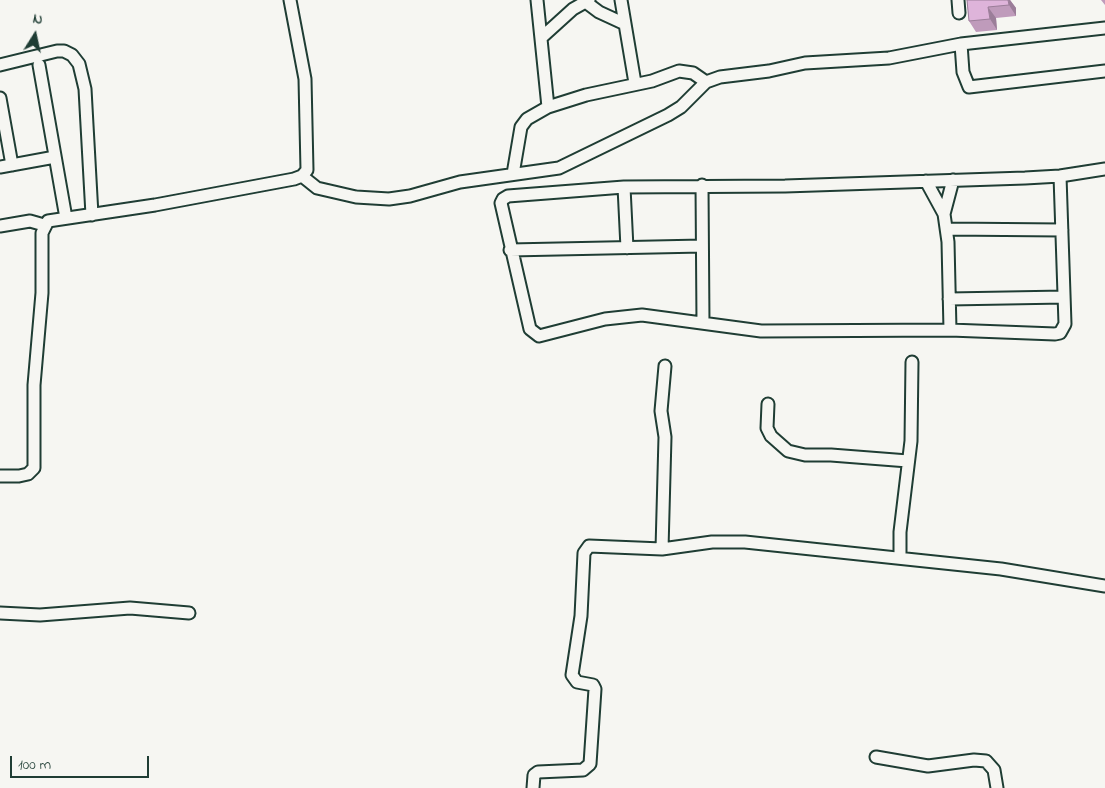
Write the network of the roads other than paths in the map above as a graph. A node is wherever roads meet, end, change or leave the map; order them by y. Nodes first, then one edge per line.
1 (290, 0) edge
2 (536, 0) edge
3 (621, 0) edge
4 (958, 0) edge
5 (585, 1) edge
6 (960, 13) dead end
7 (626, 24) junction
8 (1105, 28) edge
9 (541, 38) junction
10 (961, 44) junction
11 (0, 65) edge
12 (39, 66) dead end
13 (1105, 71) edge
14 (706, 82) junction
15 (635, 83) junction
16 (0, 98) edge
17 (548, 106) junction
18 (54, 157) junction
19 (12, 165) junction
20 (0, 167) edge
21 (1105, 169) edge
22 (513, 174) junction
23 (302, 176) junction
24 (1060, 176) junction
25 (952, 180) junction
26 (926, 181) junction
27 (702, 185) junction
28 (624, 187) junction
29 (944, 214) junction
30 (92, 215) junction
31 (66, 218) junction
32 (0, 226) edge
33 (44, 226) junction
34 (947, 230) junction
35 (1062, 230) junction
36 (702, 246) junction
37 (626, 248) junction
38 (510, 250) junction
39 (1064, 297) junction
40 (949, 299) junction
41 (702, 323) junction
42 (950, 330) junction
43 (912, 362) dead end
44 (665, 366) dead end
45 (768, 404) dead end
46 (908, 462) junction
47 (0, 476) edge
48 (662, 549) junction
49 (900, 557) junction
50 (1105, 586) edge
51 (0, 613) edge
52 (189, 613) dead end
53 (876, 758) dead end
54 (533, 788) edge
55 (997, 788) edge

1 - 23 street
2 - 9 street
3 - 7 street
4 - 6 street
5 - 7 street
5 - 9 street
7 - 15 street
8 - 10 street
9 - 17 street
10 - 13 street
10 - 14 street
11 - 30 street
12 - 18 street
14 - 15 street
14 - 22 street
15 - 17 street
16 - 19 street
17 - 22 street
18 - 19 street
18 - 31 street
19 - 20 street
21 - 24 street
22 - 23 street
23 - 30 street
24 - 25 street
24 - 35 street
25 - 26 street
25 - 29 street
26 - 27 street
26 - 29 street
27 - 28 street
27 - 36 street
28 - 37 street
28 - 38 street
29 - 34 street
30 - 31 street
31 - 33 street
32 - 33 street
33 - 47 street
34 - 35 street
34 - 40 street
35 - 39 street
36 - 37 street
36 - 41 street
37 - 38 street
38 - 41 street
39 - 40 street
39 - 42 street
40 - 42 street
41 - 42 street
43 - 46 street
44 - 48 street
45 - 46 street
46 - 49 street
48 - 49 street
48 - 54 street
49 - 50 street
51 - 52 street
53 - 55 street

